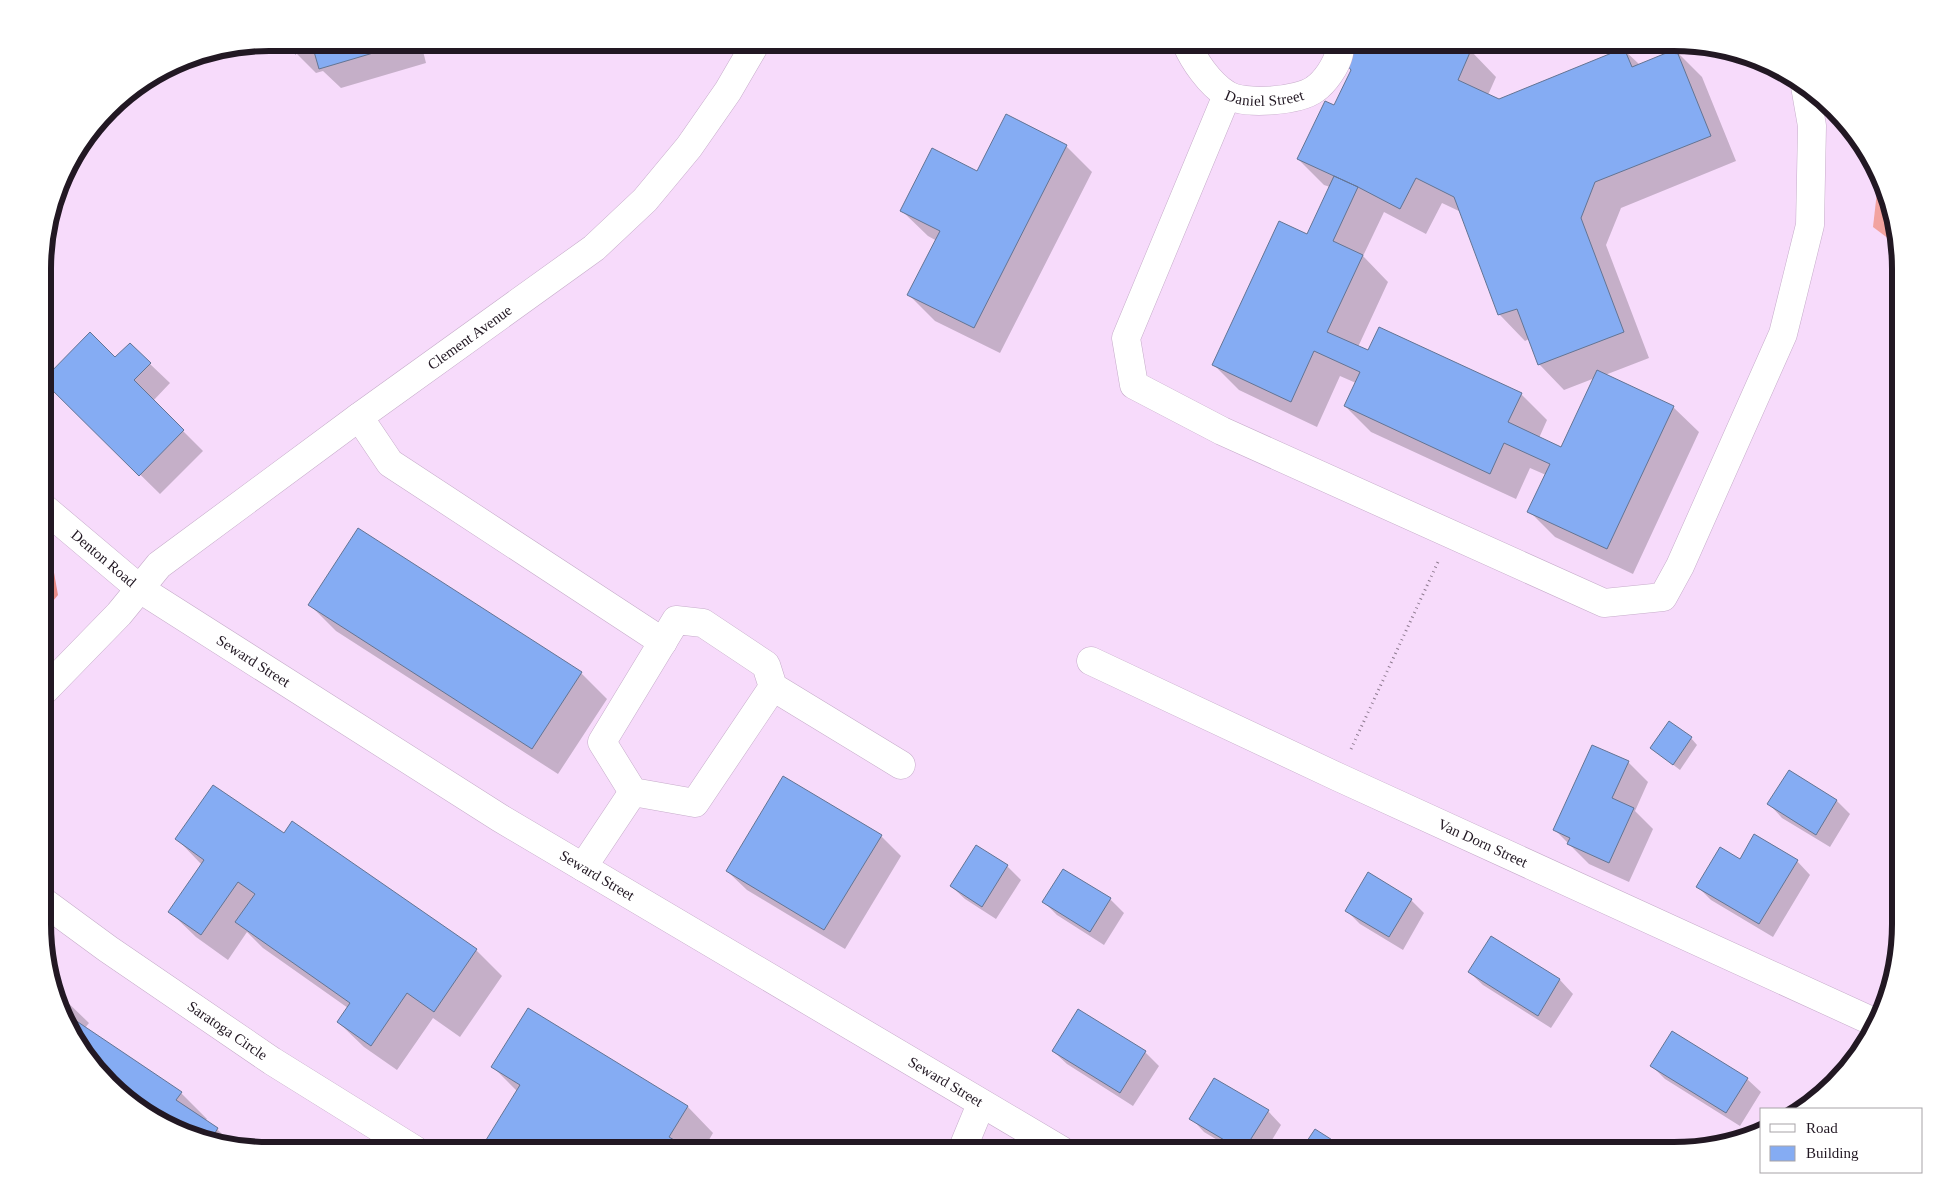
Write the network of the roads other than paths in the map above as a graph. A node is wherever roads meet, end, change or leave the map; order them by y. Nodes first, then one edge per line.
1 (751, 51) edge
2 (1190, 51) edge
3 (1339, 51) edge
4 (1226, 95) junction
5 (1806, 96) edge
6 (359, 417) junction
7 (51, 514) edge
8 (140, 589) junction
9 (663, 642) junction
10 (1091, 661) dead end
11 (51, 684) edge
12 (773, 687) junction
13 (901, 765) dead end
14 (633, 792) junction
15 (583, 867) junction
16 (51, 907) edge
17 (1869, 1019) edge
18 (981, 1104) junction
19 (402, 1142) edge
20 (965, 1142) edge
21 (1047, 1142) edge

1 - 6 street, Clement Avenue
2 - 4 street, Daniel Street
3 - 4 street, Daniel Street
4 - 5 street
6 - 8 street, Clement Avenue
6 - 9 street
7 - 8 street, Denton Road
8 - 11 street, Clement Avenue
8 - 15 street, Seward Street
9 - 12 street
9 - 14 street
10 - 17 street, Van Dorn Street
12 - 13 street
12 - 14 street
14 - 15 street
15 - 18 street, Seward Street
16 - 19 street, Saratoga Circle
18 - 20 street
18 - 21 street, Seward Street

